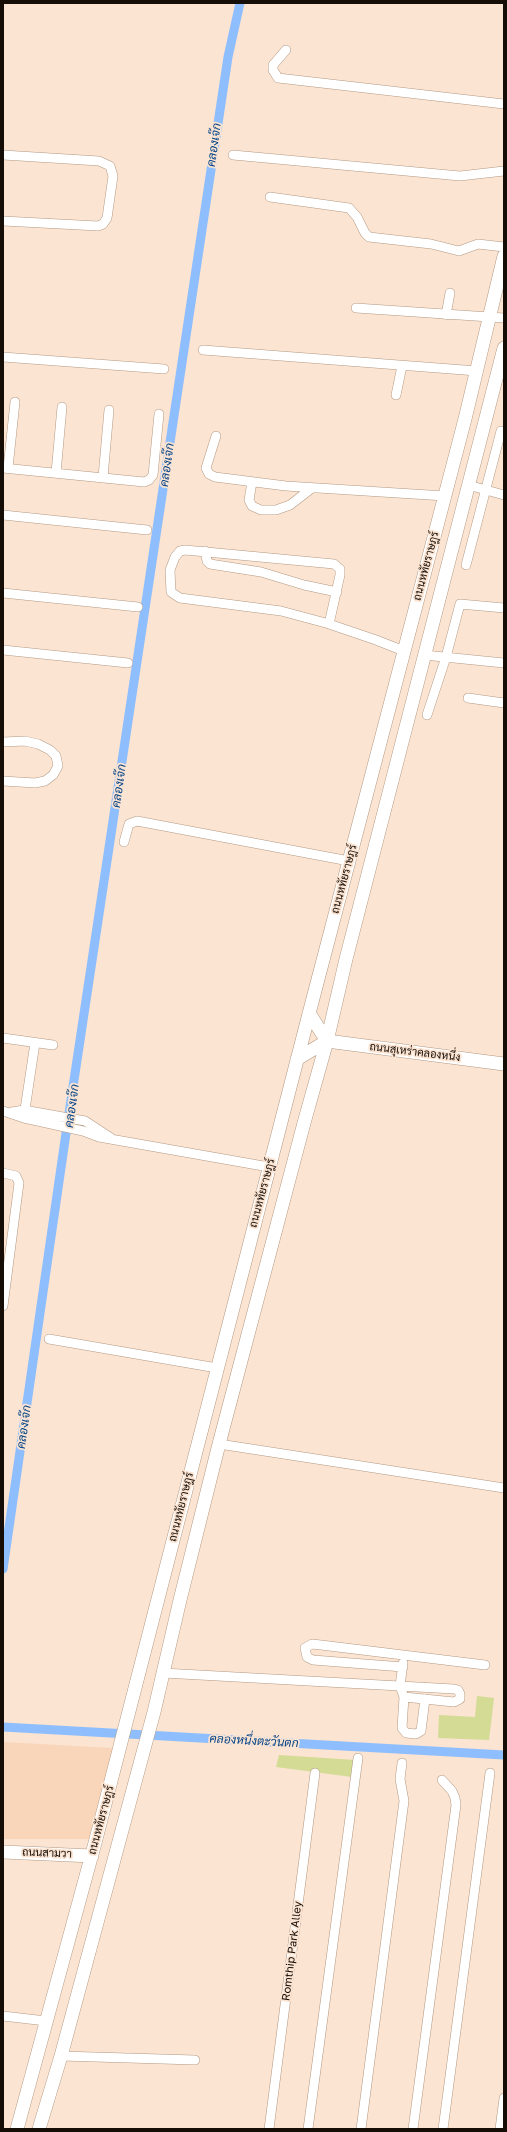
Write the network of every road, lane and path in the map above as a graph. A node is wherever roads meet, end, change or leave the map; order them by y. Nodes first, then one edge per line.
1 (286, 50) dead end
2 (504, 104) edge
3 (3, 155) edge
4 (233, 155) dead end
5 (504, 164) edge
6 (504, 171) edge
7 (491, 172) junction
8 (270, 197) dead end
9 (3, 221) edge
10 (504, 247) edge
11 (504, 256) edge
12 (450, 293) dead end
13 (356, 308) dead end
14 (446, 314) junction
15 (490, 317) junction
16 (504, 318) edge
17 (504, 348) edge
18 (203, 350) dead end
19 (3, 357) edge
20 (402, 366) junction
21 (164, 369) dead end
22 (477, 371) junction
23 (396, 395) dead end
24 (15, 402) dead end
25 (62, 407) dead end
26 (109, 410) dead end
27 (159, 414) dead end
28 (502, 431) dead end
29 (216, 436) dead end
30 (6, 468) edge
31 (56, 473) junction
32 (103, 477) junction
33 (252, 482) junction
34 (468, 485) junction
35 (312, 488) junction
36 (486, 490) junction
37 (504, 495) edge
38 (445, 496) junction
39 (3, 515) edge
40 (147, 530) dead end
41 (205, 551) junction
42 (466, 565) dead end
43 (337, 592) junction
44 (3, 593) edge
45 (138, 607) dead end
46 (504, 608) edge
47 (329, 624) junction
48 (3, 650) edge
49 (404, 651) junction
50 (424, 655) junction
51 (446, 657) junction
52 (128, 663) dead end
53 (504, 663) edge
54 (468, 698) dead end
55 (504, 703) edge
56 (427, 715) dead end
57 (3, 742) edge
58 (3, 781) edge
59 (124, 842) dead end
60 (349, 861) junction
61 (309, 1013) junction
62 (3, 1038) edge
63 (327, 1041) junction
64 (34, 1043) junction
65 (53, 1045) dead end
66 (297, 1059) junction
67 (504, 1064) edge
68 (7, 1112) edge
69 (24, 1114) junction
70 (56, 1120) junction
71 (115, 1141) junction
72 (269, 1167) junction
73 (3, 1173) edge
74 (7, 1246) edge
75 (3, 1306) edge
76 (49, 1339) dead end
77 (217, 1368) junction
78 (220, 1444) junction
79 (504, 1488) edge
80 (404, 1654) junction
81 (485, 1665) dead end
82 (403, 1667) junction
83 (162, 1673) junction
84 (400, 1686) junction
85 (404, 1697) junction
86 (425, 1699) junction
87 (358, 1758) dead end
88 (402, 1763) dead end
89 (490, 1773) dead end
90 (315, 1774) dead end
91 (442, 1780) dead end
92 (3, 1852) edge
93 (92, 1856) junction
94 (3, 2016) edge
95 (46, 2021) junction
96 (61, 2056) junction
97 (195, 2060) dead end
98 (504, 2098) edge
99 (17, 2129) edge
100 (39, 2129) edge
101 (269, 2129) edge
102 (308, 2129) edge
103 (361, 2129) edge
104 (413, 2129) edge
105 (443, 2129) edge
106 (500, 2129) edge

1 - 2 street
3 - 9 street
4 - 7 street
5 - 7 street
6 - 7 street
8 - 10 street
11 - 15 main road, ถนนหทัยราษฎร์
12 - 14 street
13 - 14 street
14 - 15 street
15 - 16 street
15 - 22 main road, ถนนหทัยราษฎร์
17 - 34 main road, ถนนหทัยราษฎร์
18 - 20 street
19 - 21 street
20 - 22 street
20 - 23 street
22 - 38 main road, ถนนหทัยราษฎร์
24 - 30 street
25 - 31 street
26 - 32 street
27 - 32 street
28 - 36 street
29 - 33 street
30 - 31 street
31 - 32 street
33 - 35 street
33 - 35 street
34 - 36 street
34 - 50 main road, ถนนหทัยราษฎร์
35 - 38 street
36 - 37 street
36 - 42 street
38 - 49 main road, ถนนหทัยราษฎร์
39 - 40 street
41 - 43 street
41 - 43 street
41 - 47 street
43 - 47 street
44 - 45 street
46 - 51 street
47 - 49 street
48 - 52 street
49 - 60 main road, ถนนหทัยราษฎร์
50 - 51 street
50 - 63 main road, ถนนหทัยราษฎร์
51 - 53 street
51 - 56 street
54 - 55 street
57 - 58 street
59 - 60 street
60 - 61 main road, ถนนหทัยราษฎร์
61 - 63 main road
61 - 66 main road, ถนนหทัยราษฎร์
62 - 64 street
63 - 66 main road
63 - 67 main road, ถนนสุเหร่าคลองหนึ่ง
63 - 78 main road, ถนนหทัยราษฎร์
64 - 65 street
64 - 69 street
66 - 72 main road, ถนนหทัยราษฎร์
68 - 69 street
69 - 70 street
70 - 71 street
70 - 71 street
71 - 72 street
72 - 77 main road, ถนนหทัยราษฎร์
73 - 74 street
74 - 75 street
76 - 77 street
77 - 93 main road, ถนนหทัยราษฎร์
78 - 79 street
78 - 83 main road, ถนนหทัยราษฎร์
80 - 81 street
80 - 82 street
80 - 82 street
82 - 84 street
83 - 84 street
83 - 96 main road, ถนนหทัยราษฎร์
84 - 85 street
84 - 86 street
85 - 86 street
85 - 86 street
87 - 102 street
88 - 103 street
89 - 105 street
90 - 101 street, Romthip Park Alley
91 - 104 street
92 - 93 main road, ถนนสามวา
93 - 95 main road, ถนนหทัยราษฎร์
94 - 95 street
95 - 99 main road, ถนนหทัยราษฎร์
96 - 97 street
96 - 100 main road, ถนนหทัยราษฎร์
98 - 106 street

